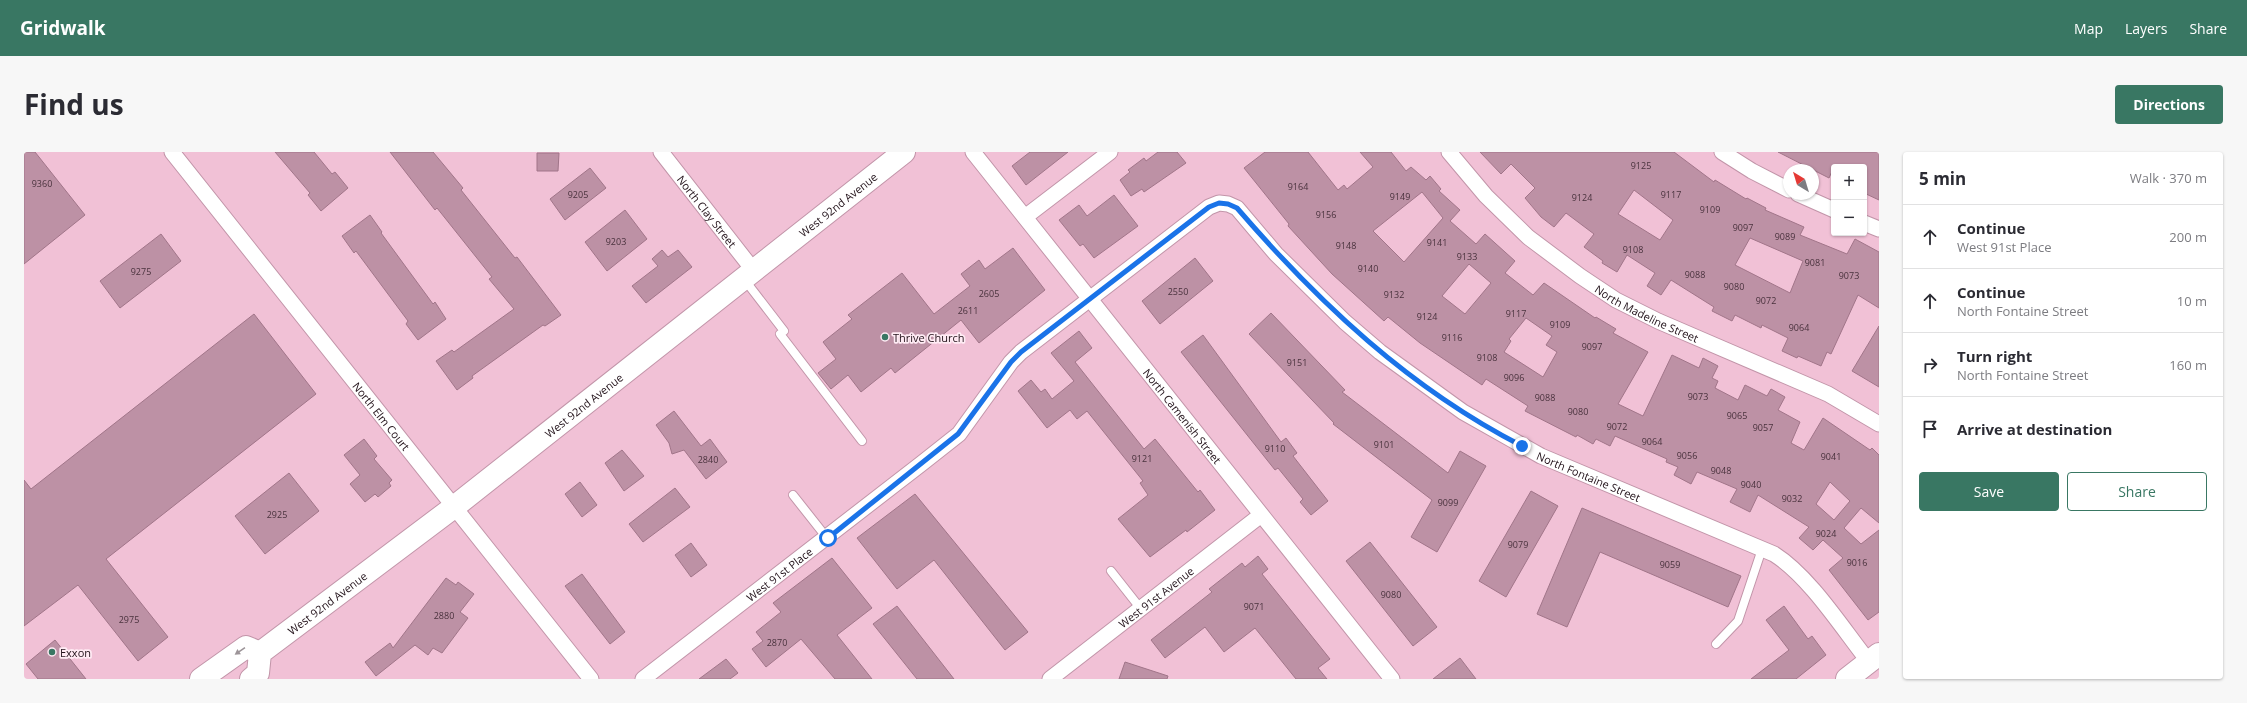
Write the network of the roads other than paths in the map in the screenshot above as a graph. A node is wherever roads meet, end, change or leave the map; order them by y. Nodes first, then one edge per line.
1 (172, 152) edge
2 (662, 152) edge
3 (904, 152) edge
4 (973, 152) edge
5 (1110, 152) edge
6 (1449, 152) edge
7 (1722, 152) edge
8 (1783, 187) edge
9 (1812, 200) edge
10 (1831, 209) edge
11 (1199, 215) joint
12 (1024, 217) junction
13 (1867, 224) edge
14 (1879, 229) edge
15 (749, 275) junction
16 (1089, 298) junction
17 (1879, 424) edge
18 (862, 441) dead end
19 (793, 495) dead end
20 (454, 507) junction
21 (1261, 515) junction
22 (828, 538) junction
23 (1762, 549) junction
24 (1110, 571) dead end
25 (1141, 609) junction
26 (1716, 644) dead end
27 (260, 652) junction
28 (1874, 658) edge
29 (1059, 676) edge
30 (201, 679) edge
31 (251, 679) edge
32 (591, 679) edge
33 (643, 679) edge
34 (1392, 679) edge
35 (1847, 679) edge

1 - 20 street, North Elm Court
2 - 15 street, North Clay Street
3 - 15 main road, West 92nd Avenue
4 - 12 street, North Camenish Street
5 - 12 street
6 - 17 street, North Madeline Street
7 - 8 street
9 - 10 street
11 - 16 street, West 91st Place
11 - 23 street, North Fontaine Street
12 - 16 street, North Camenish Street
13 - 14 street
15 - 18 lane
15 - 20 main road, West 92nd Avenue
16 - 21 street, North Camenish Street
16 - 22 street, West 91st Place
19 - 22 lane
20 - 27 main road, West 92nd Avenue
20 - 32 street, North Elm Court
21 - 25 street, West 91st Avenue
21 - 34 street, North Camenish Street
22 - 33 street, West 91st Place
23 - 26 lane
23 - 28 street, North Fontaine Street
24 - 25 lane
25 - 29 street, West 91st Avenue
27 -> 30 main road
27 - 31 main road
28 - 35 main road

